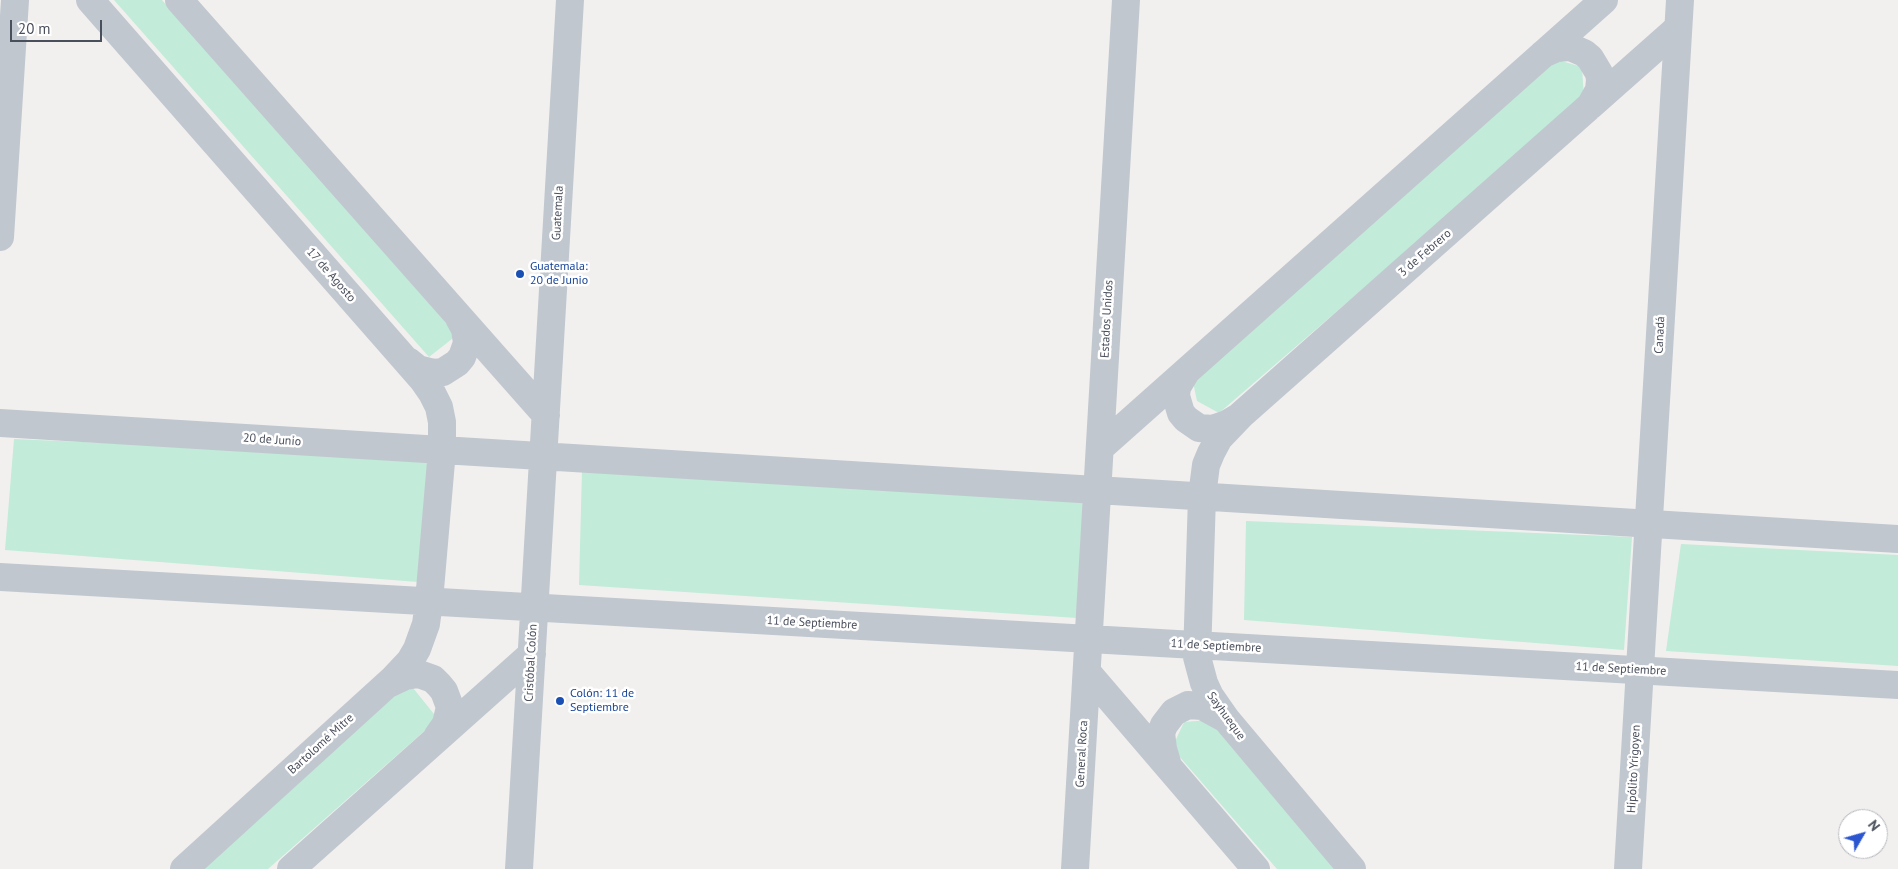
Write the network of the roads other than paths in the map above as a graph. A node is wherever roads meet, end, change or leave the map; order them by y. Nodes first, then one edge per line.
1 (15, 0) edge
2 (90, 0) edge
3 (178, 0) edge
4 (570, 0) edge
5 (1126, 0) edge
6 (1604, 0) edge
7 (1680, 0) edge
8 (1678, 28) junction
9 (1544, 54) junction
10 (1589, 107) junction
11 (0, 237) edge
12 (455, 313) junction
13 (403, 357) junction
14 (1191, 367) junction
15 (1241, 415) junction
16 (546, 416) junction
17 (0, 423) edge
18 (1100, 448) junction
19 (442, 450) junction
20 (543, 456) junction
21 (1097, 490) junction
22 (1202, 496) junction
23 (1649, 524) junction
24 (1898, 539) edge
25 (0, 577) edge
26 (429, 601) junction
27 (535, 607) junction
28 (1089, 639) junction
29 (1197, 645) junction
30 (532, 654) junction
31 (1640, 670) junction
32 (1087, 672) junction
33 (1898, 685) edge
34 (385, 686) junction
35 (1226, 719) junction
36 (435, 740) junction
37 (1168, 767) junction
38 (184, 869) edge
39 (291, 869) edge
40 (520, 869) edge
41 (1075, 869) edge
42 (1256, 869) edge
43 (1352, 869) edge
44 (1628, 869) edge

1 - 11 street
2 - 13 street, 17 de Agosto
3 - 12 street
4 - 16 street, Guatemala
5 - 18 street, Estados Unidos
6 - 9 street
7 - 8 street, Canadá
8 - 10 street, 3 de Febrero
8 - 23 street, Canadá
9 - 10 street
9 - 14 street
10 - 15 street, 3 de Febrero
12 - 13 street
12 - 16 street
13 - 19 street, 17 de Agosto
14 - 15 street
14 - 18 street
15 - 22 street, 3 de Febrero
16 - 20 street, Guatemala
17 - 19 street, 20 de Junio
18 - 21 street, Estados Unidos
19 - 20 street, 20 de Junio
19 - 26 street, 17 de Agosto
20 - 21 street
20 - 27 street, Cristóbal Colón
21 - 22 street
21 - 28 street, Estados Unidos
22 - 23 street
22 - 29 street, Sayhueque
23 - 24 street
23 - 31 street, Canadá
25 - 26 street
26 - 27 street
26 - 34 street, Bartolomé Mitre
27 - 28 street, 11 de Septiembre
27 - 30 street, Cristóbal Colón
28 - 29 street, 11 de Septiembre
28 - 32 street, General Roca
29 - 31 street, 11 de Septiembre
29 - 35 street, Sayhueque
30 - 36 street
30 - 40 street, Cristóbal Colón
31 - 33 street, 11 de Septiembre
31 - 44 street, Hipólito Yrigoyen
32 - 37 street
32 - 41 street, General Roca
34 - 36 street
34 - 38 street, Bartolomé Mitre
35 - 37 street
35 - 43 street, Sayhueque
36 - 39 street
37 - 42 street

